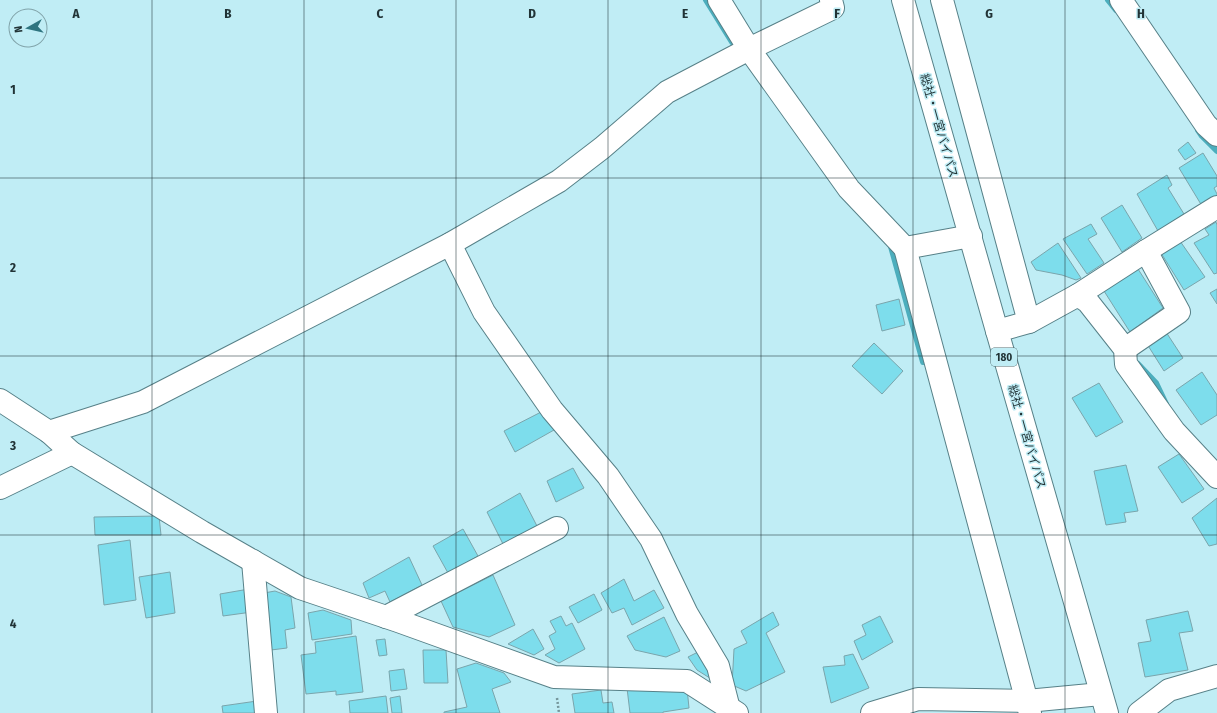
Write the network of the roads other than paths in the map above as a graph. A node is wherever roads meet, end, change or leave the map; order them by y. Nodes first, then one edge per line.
1 (719, 0) edge
2 (830, 0) edge
3 (903, 0) edge
4 (942, 0) edge
5 (1121, 0) edge
6 (749, 48) junction
7 (1217, 135) edge
8 (1217, 207) edge
9 (970, 236) junction
10 (450, 244) junction
11 (905, 248) junction
12 (1146, 251) junction
13 (1078, 295) junction
14 (1029, 322) junction
15 (997, 331) junction
16 (1125, 352) junction
17 (0, 400) edge
18 (49, 432) junction
19 (72, 453) junction
20 (1217, 476) edge
21 (0, 488) edge
22 (557, 528) dead end
23 (253, 561) junction
24 (386, 617) junction
25 (1217, 676) edge
26 (1104, 703) edge
27 (1028, 707) edge
28 (732, 712) edge
29 (266, 713) edge
30 (872, 713) edge
31 (1139, 713) edge

1 - 6 main road
2 - 6 main road
3 - 9 main road, 総社・一宮バイパス / 180
4 - 14 main road
5 - 7 main road
6 - 10 main road
6 - 11 main road
8 - 12 main road
9 - 11 main road
9 - 15 main road, 総社・一宮バイパス / 180
10 - 18 main road
10 - 28 main road
11 - 27 main road
12 - 13 main road
12 - 16 main road
13 - 14 main road
13 - 16 main road
14 - 15 main road
15 - 26 main road, 総社・一宮バイパス / 180
16 - 20 main road
17 - 18 main road
18 - 19 main road
19 - 21 main road
19 - 23 main road
22 - 24 main road
23 - 24 main road
23 - 29 main road
24 - 28 main road
25 - 31 main road
26 - 27 main road
27 - 30 main road

